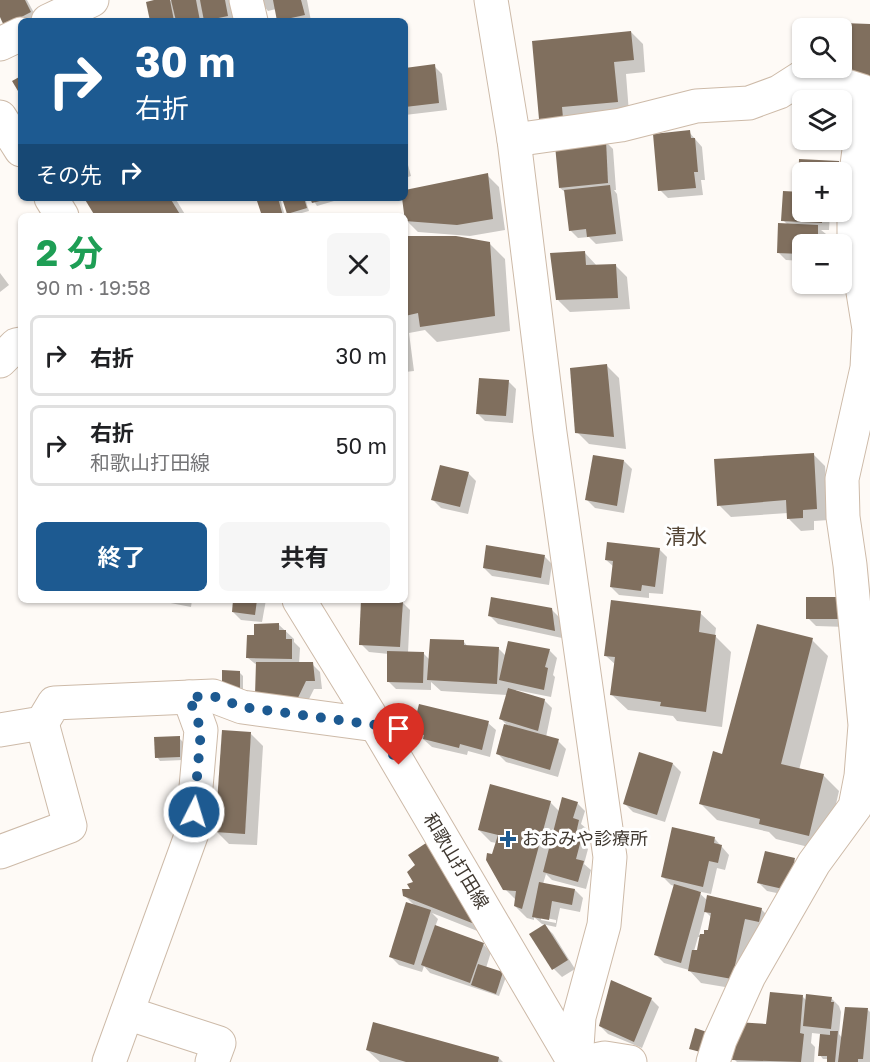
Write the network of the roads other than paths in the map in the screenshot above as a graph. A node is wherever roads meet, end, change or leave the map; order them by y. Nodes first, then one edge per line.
1 (92, 0) edge
2 (246, 0) edge
3 (491, 0) edge
4 (54, 18) edge
5 (250, 18) edge
6 (18, 35) edge
7 (0, 44) edge
8 (869, 107) edge
9 (0, 117) edge
10 (514, 140) junction
11 (18, 145) edge
12 (18, 345) edge
13 (0, 361) edge
14 (301, 603) edge
15 (189, 697) junction
16 (42, 723) junction
17 (376, 725) junction
18 (0, 730) edge
19 (0, 852) edge
20 (127, 1013) junction
21 (109, 1062) edge
22 (212, 1062) edge
23 (575, 1062) edge
24 (585, 1062) edge
25 (630, 1062) edge
26 (713, 1062) edge

1 - 4 street
2 - 5 street
3 - 10 street
6 - 7 street
8 - 10 street
8 - 26 street
9 - 11 street
10 - 23 street
12 - 13 street
14 - 17 street, 和歌山打田線
15 - 16 street
15 - 17 street
15 - 20 street
16 - 18 street
16 - 19 street
17 - 23 street, 和歌山打田線
20 - 21 street
20 - 22 street
24 - 25 street

